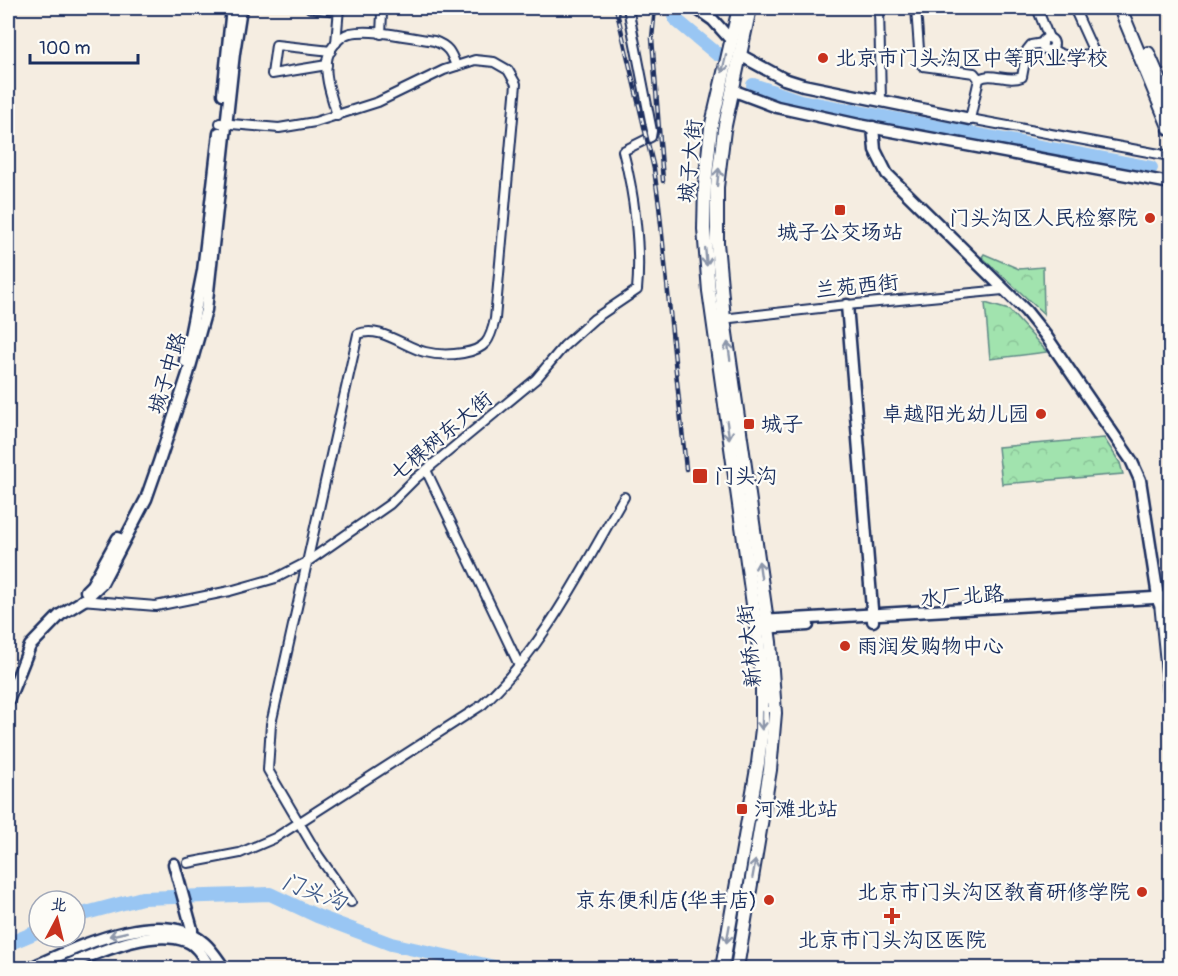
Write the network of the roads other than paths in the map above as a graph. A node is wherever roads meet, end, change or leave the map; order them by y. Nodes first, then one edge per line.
1 (232, 8) edge
2 (242, 8) edge
3 (310, 8) edge
4 (372, 8) edge
5 (628, 8) edge
6 (696, 8) edge
7 (739, 8) edge
8 (750, 8) edge
9 (879, 8) edge
10 (916, 8) edge
11 (1037, 8) edge
12 (1074, 8) edge
13 (1120, 8) edge
14 (1128, 8) edge
15 (339, 9) edge
16 (337, 28) junction
17 (364, 33) junction
18 (381, 34) junction
19 (730, 39) junction
20 (1046, 41) junction
21 (336, 43) junction
22 (331, 51) junction
23 (740, 55) junction
24 (327, 65) junction
25 (456, 66) junction
26 (979, 79) junction
27 (732, 90) junction
28 (881, 101) junction
29 (1170, 104) edge
30 (337, 116) junction
31 (970, 118) junction
32 (224, 123) junction
33 (873, 127) junction
34 (1170, 129) edge
35 (1170, 156) edge
36 (1170, 183) edge
37 (1003, 290) junction
38 (847, 304) junction
39 (719, 320) junction
40 (426, 470) junction
41 (624, 497) dead end
42 (307, 561) junction
43 (1170, 597) edge
44 (80, 600) junction
45 (1163, 601) edge
46 (873, 618) junction
47 (761, 624) junction
48 (519, 665) junction
49 (8, 685) edge
50 (8, 701) edge
51 (1170, 713) edge
52 (298, 822) junction
53 (188, 863) dead end
54 (174, 864) dead end
55 (351, 902) dead end
56 (192, 940) junction
57 (30, 969) edge
58 (60, 969) edge
59 (210, 969) edge
60 (224, 969) edge
61 (722, 969) edge
62 (737, 969) edge

1 - 32 street, 城子中路
2 - 32 street, 城子中路
3 - 15 street
4 - 18 street
5 - 40 street, 七棵树东大街
6 - 19 street
7 - 19 main road, 城子大街
8 - 23 main road, 城子大街
9 - 28 street
10 - 26 street
11 - 20 street
12 - 20 street
13 - 34 main road
14 - 29 main road
15 - 16 street
16 - 17 street
16 - 21 street
17 - 18 street
17 - 21 street
18 - 25 street
19 -> 39 main road, 城子大街
20 - 26 street
21 - 22 street
22 - 24 street
22 - 24 street
23 - 27 main road, 城子大街
23 - 28 street
24 - 30 street
25 - 30 street
25 - 42 street
26 - 31 street
27 - 33 street
39 -> 27 main road, 城子大街
28 - 31 street
30 - 32 street
31 - 35 street
32 - 44 street, 城子中路
33 - 36 street
33 - 37 street
37 - 38 street, 兰苑西街
37 - 45 street
38 - 39 street, 兰苑西街
38 - 46 street
39 - 47 main road, 新桥大街
40 - 42 street, 七棵树东大街
40 - 48 street
41 - 48 street
42 - 44 street, 七棵树东大街
42 - 52 street
43 - 45 street, 水厂北路
44 - 49 street, 城子中路
44 - 50 street, 城子中路
45 - 46 street, 水厂北路
45 - 51 street
46 - 47 street, 水厂北路
47 -> 61 main road, 新桥大街
62 -> 47 main road, 新桥大街
48 - 52 street
52 - 53 street
52 - 55 street
54 - 56 street
56 -> 57 street
56 - 58 street
56 - 59 street
56 - 60 street

